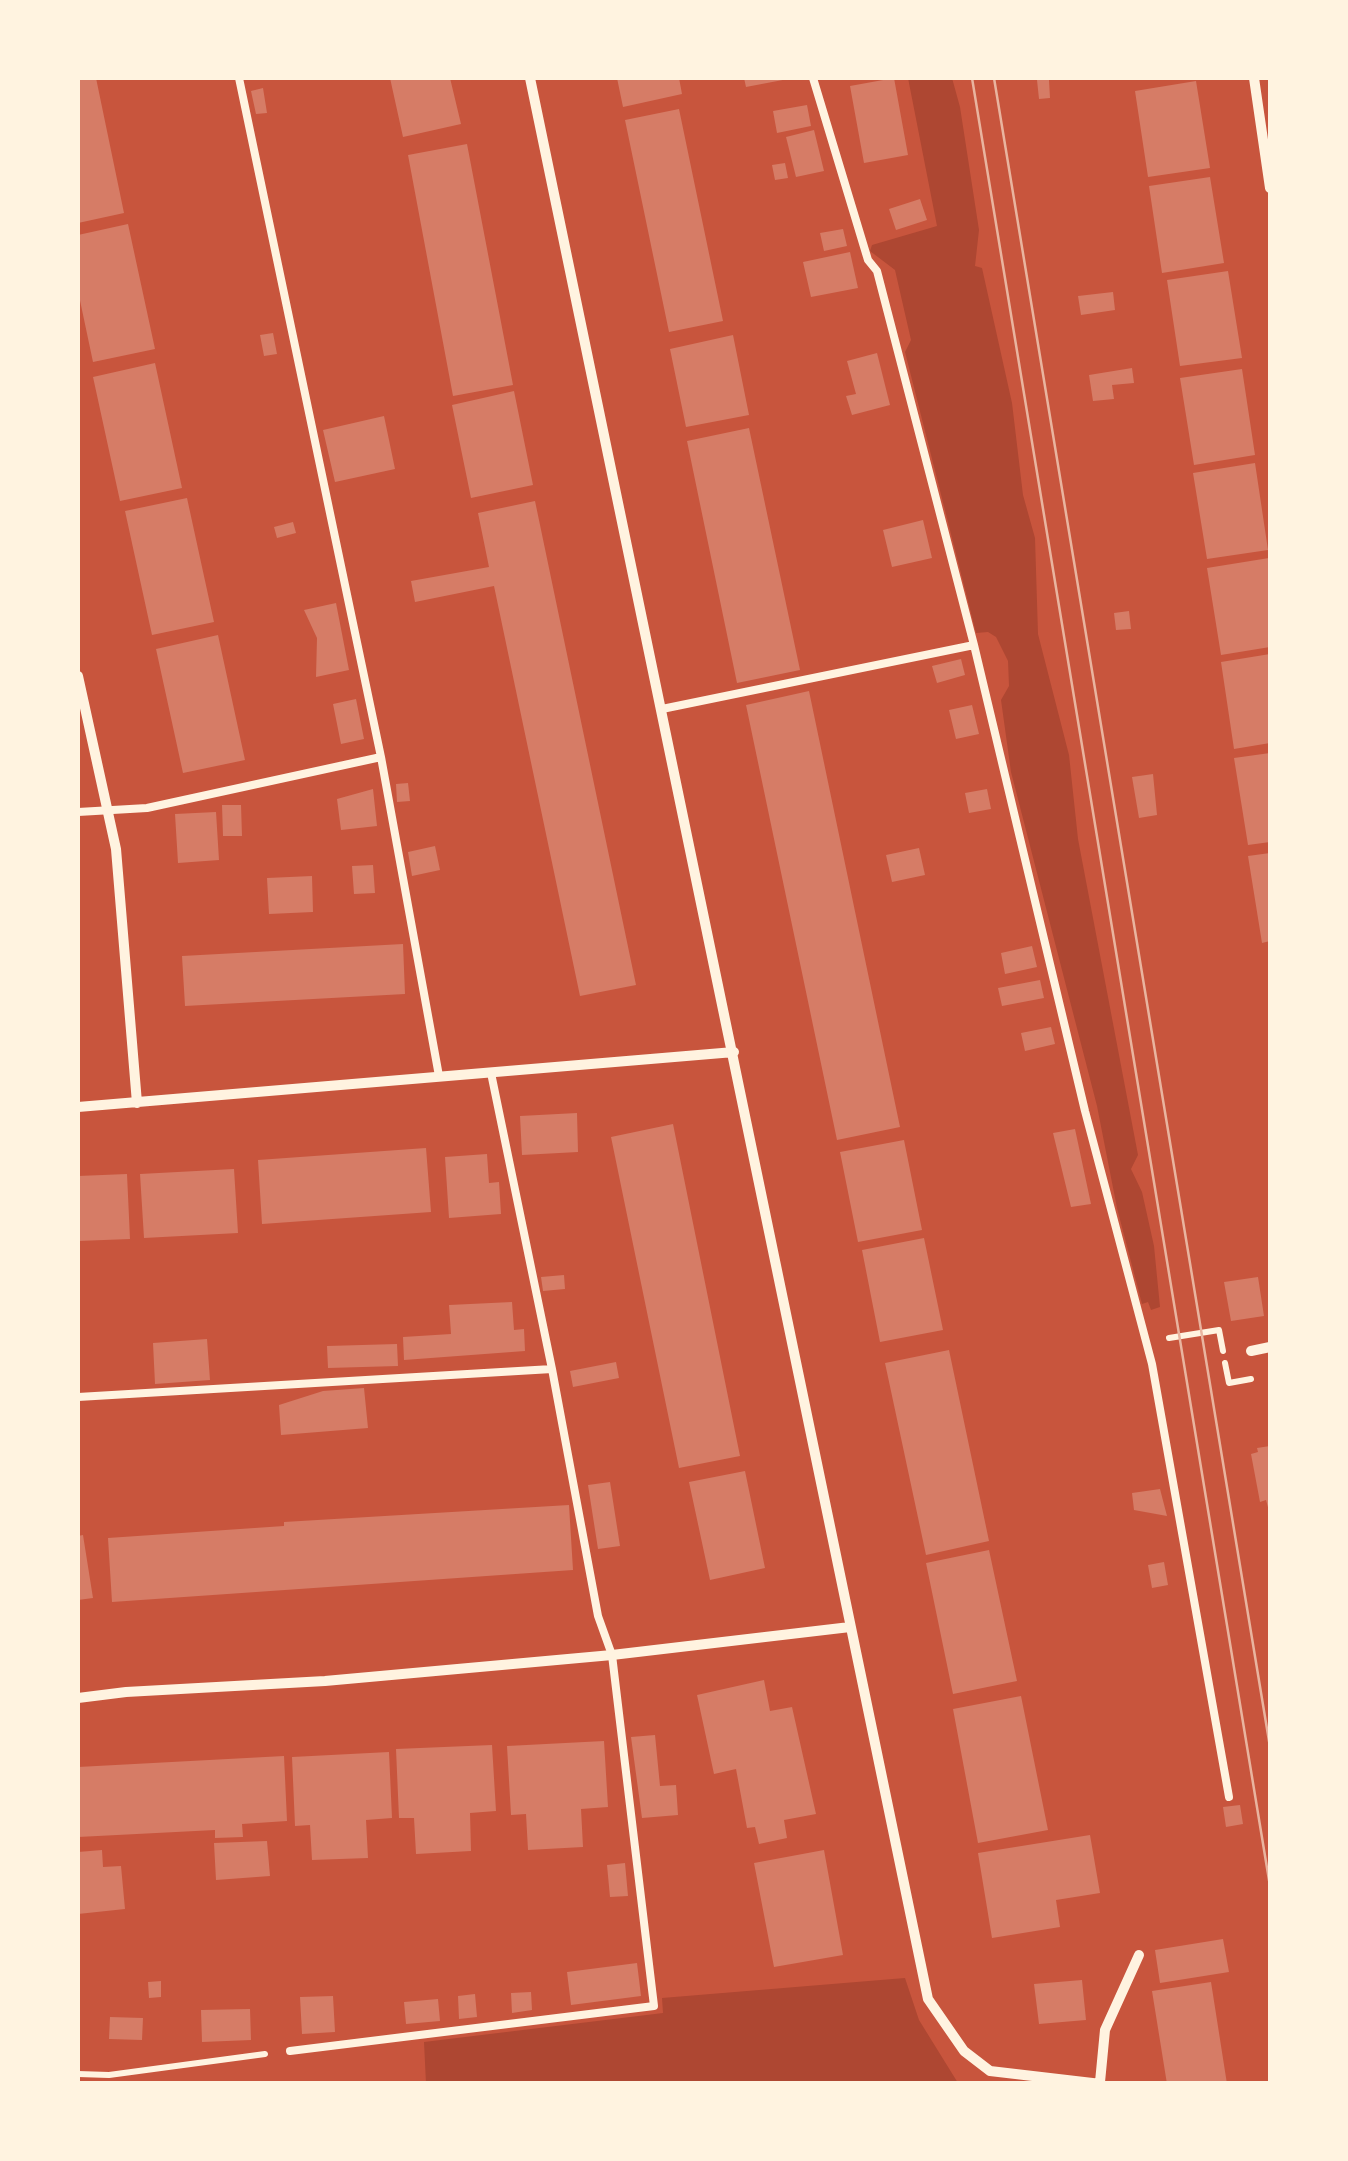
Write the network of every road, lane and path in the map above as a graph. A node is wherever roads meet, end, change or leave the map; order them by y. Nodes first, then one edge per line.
1 (239, 78) edge
2 (530, 78) edge
3 (813, 78) edge
4 (1254, 78) edge
5 (1270, 188) edge
6 (974, 645) junction
7 (78, 676) edge
8 (662, 709) junction
9 (381, 757) junction
10 (108, 811) junction
11 (78, 812) edge
12 (734, 1052) junction
13 (491, 1073) junction
14 (439, 1076) junction
15 (137, 1103) junction
16 (78, 1107) edge
17 (1270, 1347) edge
18 (1251, 1351) dead end
19 (1152, 1364) junction
20 (552, 1369) junction
21 (1256, 1378) dead end
22 (78, 1397) edge
23 (850, 1627) junction
24 (612, 1654) junction
25 (78, 1698) edge
26 (1230, 1797) dead end
27 (1139, 1955) dead end
28 (290, 2051) joint
29 (78, 2074) edge
30 (1100, 2083) edge

1 - 9 lane
2 - 8 street
3 - 6 lane
4 - 5 street
6 - 8 lane
6 - 19 lane
7 - 10 street
8 - 12 street
9 - 10 lane
9 - 14 lane
10 - 11 lane
10 - 15 street
12 - 13 street
12 - 23 street
13 - 14 street
13 - 20 lane
14 - 15 street
15 - 16 street
17 - 18 street
19 - 21 path
19 - 26 lane
20 - 22 lane
20 - 24 lane
23 - 24 street
23 - 30 street
24 - 25 street
24 - 28 lane
27 - 30 street
28 - 29 path

